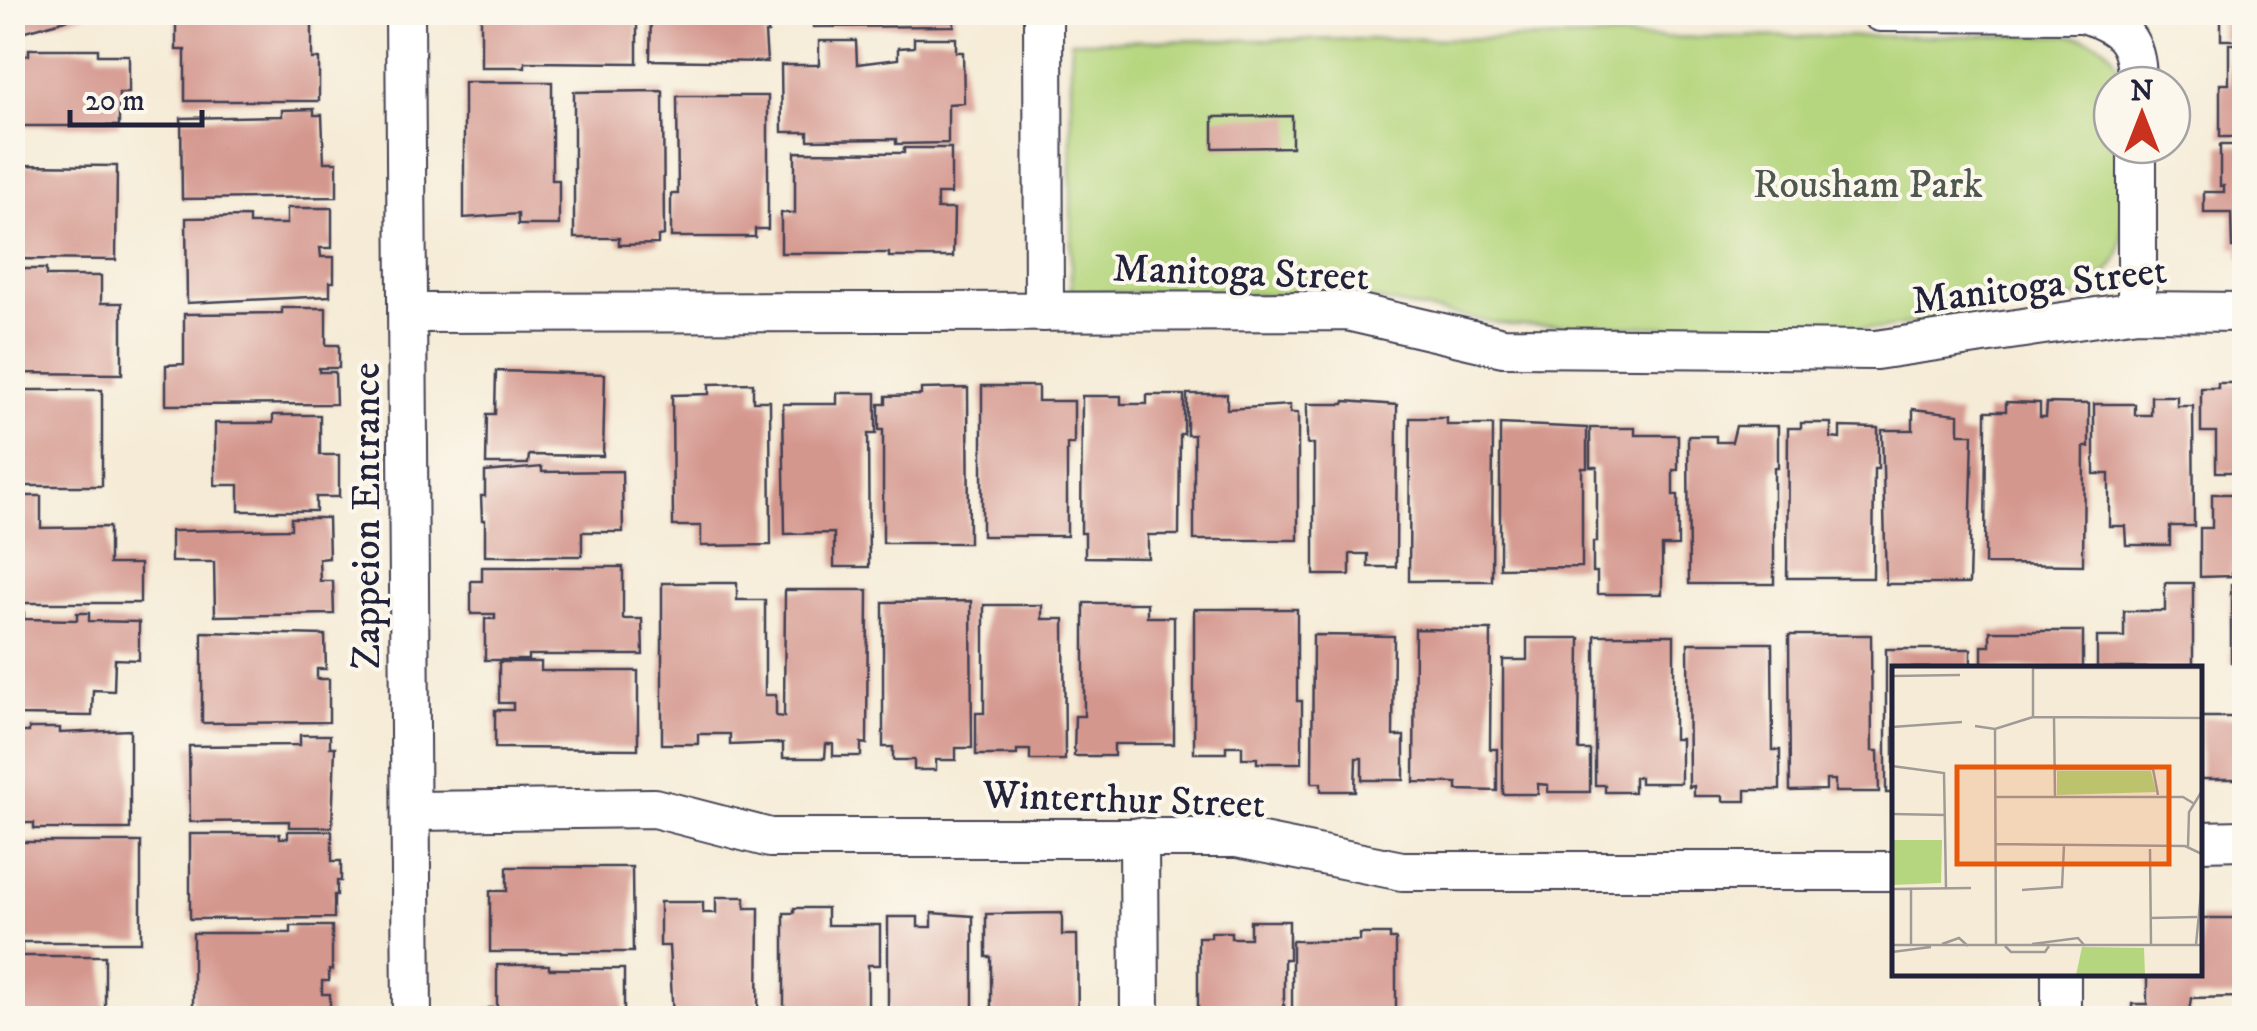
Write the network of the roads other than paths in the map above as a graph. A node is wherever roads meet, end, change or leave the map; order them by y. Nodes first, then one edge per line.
1 (404, 12) edge
2 (1043, 12) edge
3 (1880, 12) edge
4 (2138, 65) edge
5 (2137, 165) edge
6 (2137, 311) junction
7 (1044, 312) junction
8 (2244, 312) edge
9 (408, 313) junction
10 (412, 811) junction
11 (1139, 837) junction
12 (2244, 840) edge
13 (2202, 842) edge
14 (1892, 871) edge
15 (2061, 976) edge
16 (412, 1018) edge
17 (1140, 1018) edge
18 (2061, 1018) edge

1 - 9 street, Zappeion Entrance
2 - 7 street
3 - 4 street
5 - 6 street
6 - 7 street, Manitoga Street
6 - 8 street, Manitoga Street
7 - 9 street, Manitoga Street
9 - 10 street, Zappeion Entrance
10 - 11 street, Winterthur Street
10 - 16 street, Zappeion Entrance
11 - 14 street, Winterthur Street
11 - 17 street
12 - 13 street
15 - 18 street

